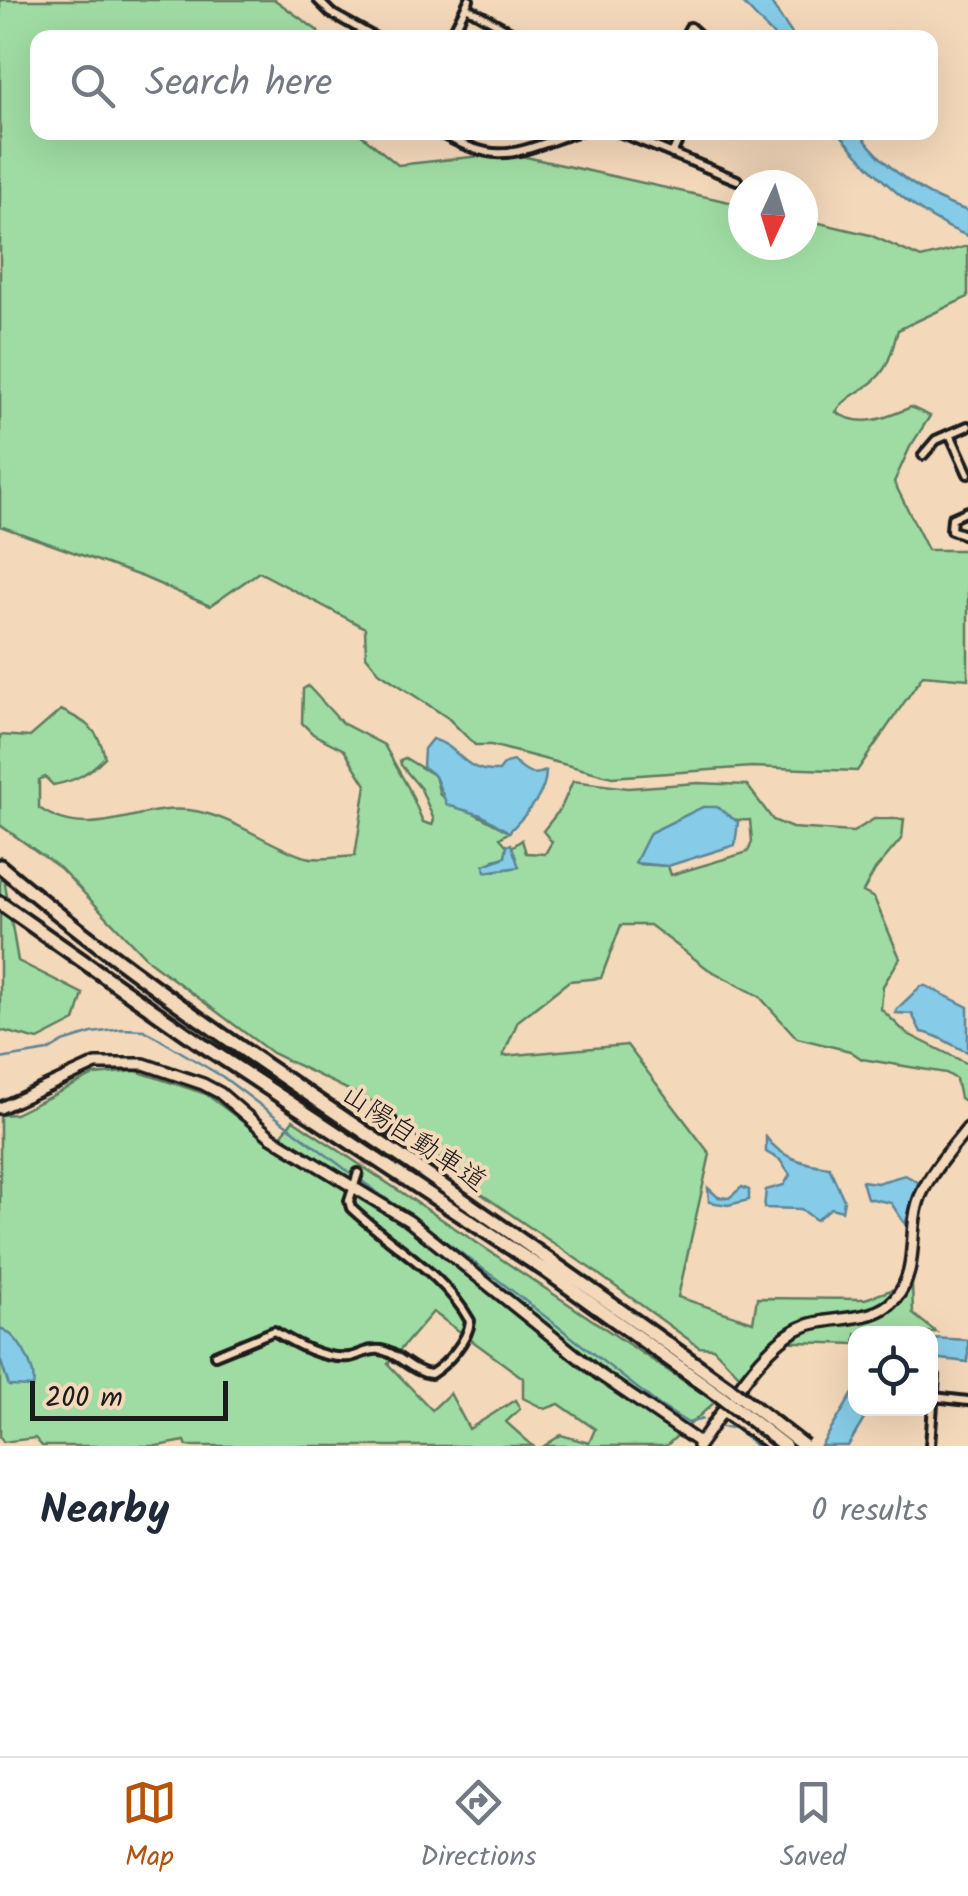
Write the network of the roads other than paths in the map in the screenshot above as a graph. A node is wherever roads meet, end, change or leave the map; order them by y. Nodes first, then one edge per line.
1 (318, 0) edge
2 (468, 3) edge
3 (362, 30) edge
4 (454, 30) edge
5 (510, 30) edge
6 (452, 140) edge
7 (551, 140) edge
8 (638, 140) edge
9 (678, 140) edge
10 (672, 154) junction
11 (728, 176) edge
12 (968, 426) edge
13 (950, 434) junction
14 (923, 455) dead end
15 (968, 474) edge
16 (968, 511) edge
17 (968, 536) edge
18 (0, 866) edge
19 (0, 902) edge
20 (0, 1108) edge
21 (392, 1121) dead end
22 (968, 1128) edge
23 (386, 1130) tunnel mouth
24 (358, 1172) tunnel mouth
25 (354, 1186) junction
26 (215, 1355) dead end
27 (726, 1393) junction
28 (938, 1397) edge
29 (968, 1401) edge
30 (722, 1412) junction
31 (932, 1416) edge
32 (699, 1445) edge
33 (770, 1446) edge
34 (785, 1446) edge
35 (804, 1446) edge
36 (930, 1446) edge

1 - 3 street
2 - 4 street
2 - 5 street
6 - 7 street
8 - 10 street
9 - 10 street
10 - 11 street
12 - 13 street
13 - 14 street
13 - 15 street
16 - 17 street
18 - 27 highway, 山陽自動車道
19 - 27 highway, 山陽自動車道
20 - 25 street
21 - 23 street
22 - 30 street
24 - 25 street
25 - 26 street
25 - 32 street
27 - 34 highway, 山陽自動車道, bridge
27 - 35 highway, 山陽自動車道, bridge
28 - 29 street
30 - 32 street
30 - 33 street
31 - 36 street

